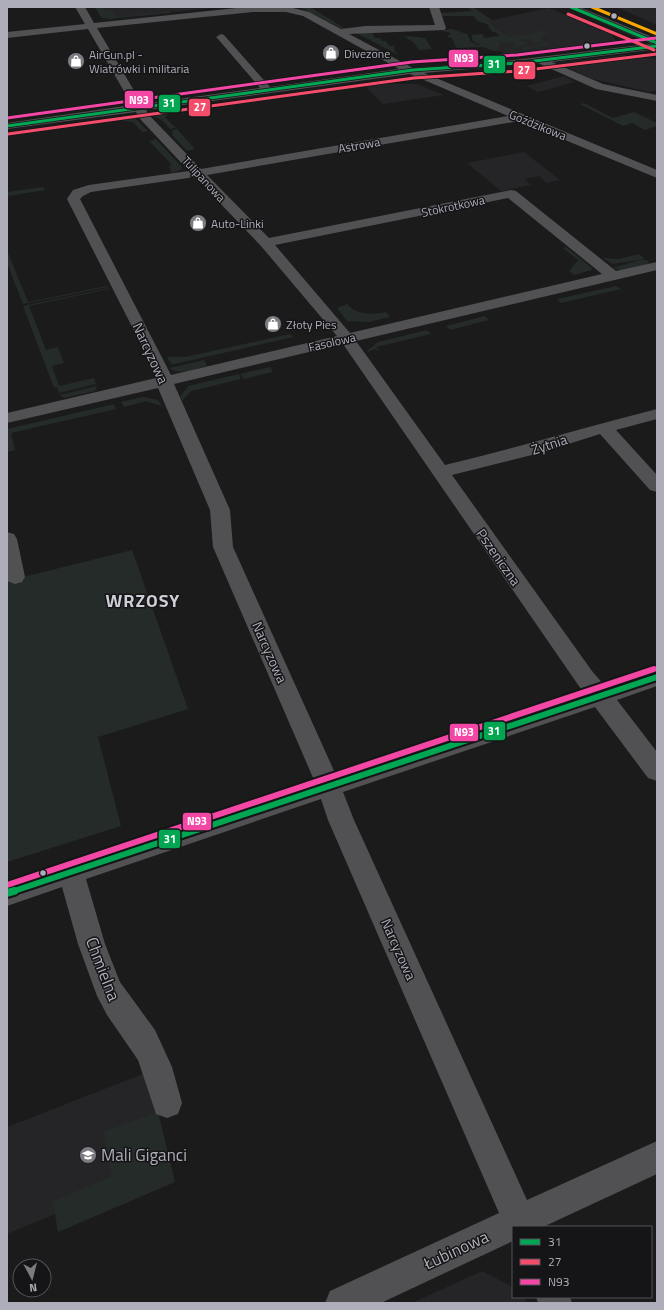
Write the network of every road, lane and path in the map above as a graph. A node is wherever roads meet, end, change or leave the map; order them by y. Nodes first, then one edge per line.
1 (80, 7) edge
2 (434, 7) edge
3 (571, 7) edge
4 (590, 7) edge
5 (91, 26) junction
6 (340, 32) junction
7 (7, 35) edge
8 (657, 35) edge
9 (221, 37) dead end
10 (657, 43) edge
11 (657, 46) edge
12 (540, 60) junction
13 (416, 72) junction
14 (268, 91) junction
15 (657, 98) edge
16 (140, 108) junction
17 (519, 118) junction
18 (7, 126) edge
19 (199, 173) junction
20 (657, 174) edge
21 (266, 243) junction
22 (657, 266) edge
23 (613, 276) junction
24 (346, 338) junction
25 (166, 381) junction
26 (657, 414) edge
27 (7, 418) edge
28 (603, 427) junction
29 (440, 472) junction
30 (657, 486) edge
31 (7, 539) edge
32 (15, 577) dead end
33 (657, 677) edge
34 (600, 696) junction
35 (657, 771) edge
36 (329, 786) junction
37 (71, 872) junction
38 (7, 893) edge
39 (167, 1103) dead end
40 (657, 1157) edge
41 (520, 1224) edge
42 (512, 1228) edge
43 (342, 1303) edge

1 - 5 street, Tulipanowa
2 - 6 street
3 - 10 main road
4 - 8 main road
5 - 6 street, Goździkowa
5 - 7 street, Goździkowa
5 - 16 street, Tulipanowa
6 - 13 street, Goździkowa
9 - 14 street
11 - 12 street
12 - 13 street
12 - 15 street
13 - 14 street
13 - 17 street, Goździkowa
14 - 16 street
16 - 18 street
16 - 19 street, Tulipanowa
17 - 19 street, Astrowa
17 - 20 street, Goździkowa
19 - 21 street, Tulipanowa
19 - 25 street, Narcyzowa
21 - 23 street, Stokrotkowa
21 - 24 street, Tulipanowa
22 - 23 street, Fasolowa
23 - 24 street, Fasolowa
24 - 25 street, Fasolowa
24 - 29 street, Pszeniczna
25 - 27 street, Fasolowa
25 - 36 street, Narcyzowa
26 - 28 street, Żytnia
28 - 29 street, Żytnia
28 - 30 street
29 - 34 street, Pszeniczna
31 - 32 street
33 - 34 street
34 - 35 street, Pszeniczna
34 - 36 street
36 - 37 street
36 - 41 street, Narcyzowa
37 - 38 street
37 - 39 street, Chmielna
40 - 41 street, Łubinowa
42 - 43 street, Łubinowa

